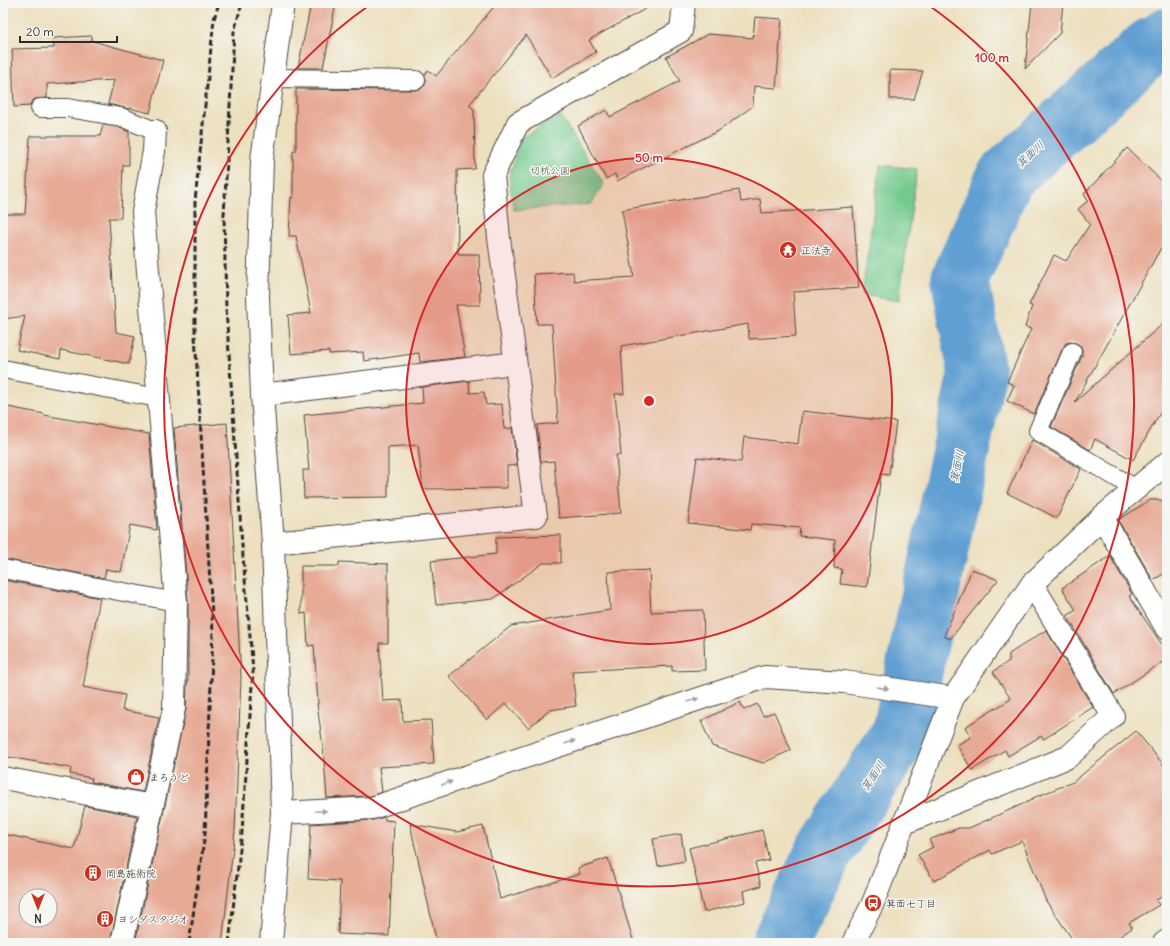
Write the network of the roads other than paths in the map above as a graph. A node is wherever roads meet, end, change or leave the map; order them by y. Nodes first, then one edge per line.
1 (283, 3) edge
2 (684, 3) edge
3 (273, 78) junction
4 (416, 80) dead end
5 (40, 108) dead end
6 (154, 131) joint
7 (1072, 352) dead end
8 (515, 363) junction
9 (3, 368) edge
10 (262, 395) junction
11 (158, 398) junction
12 (1167, 463) edge
13 (1136, 489) junction
14 (1102, 517) junction
15 (273, 543) junction
16 (3, 569) edge
17 (1032, 584) junction
18 (176, 602) junction
19 (1167, 629) edge
20 (953, 698) junction
21 (3, 778) edge
22 (152, 806) junction
23 (282, 813) junction
24 (904, 824) junction
25 (1167, 941) edge
26 (122, 943) edge
27 (271, 943) edge
28 (852, 943) edge
29 (1164, 943) edge

1 - 3 street
2 - 8 street
3 - 4 lane
3 - 10 street
5 - 6 lane
6 - 11 street
7 - 13 lane
8 - 10 street
8 - 15 street
9 - 11 lane
10 - 15 street
11 - 18 street
12 - 13 street
13 - 14 street
14 - 17 street
14 - 19 street
15 - 23 street
16 - 18 lane
17 - 20 street
17 - 24 street
18 - 22 street
23 -> 20 street
20 - 24 street
21 - 22 street
22 - 26 street
23 - 27 street
24 - 28 street
25 - 29 street

